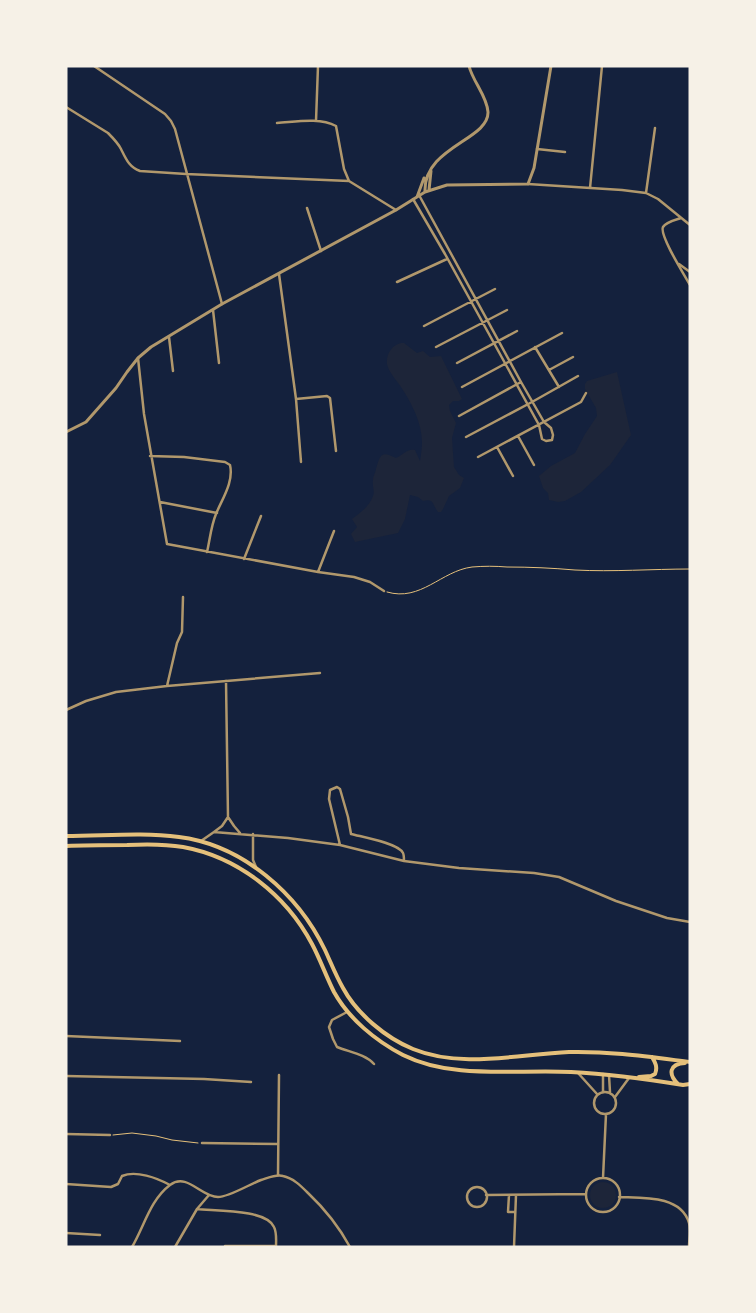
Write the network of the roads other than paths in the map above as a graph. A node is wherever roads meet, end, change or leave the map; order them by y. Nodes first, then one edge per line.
1 (94, 66) edge
2 (318, 66) edge
3 (469, 66) edge
4 (551, 66) edge
5 (602, 66) edge
6 (66, 107) edge
7 (316, 121) junction
8 (277, 122) dead end
9 (655, 128) dead end
10 (537, 149) junction
11 (565, 152) dead end
12 (186, 174) junction
13 (429, 175) junction
14 (349, 181) junction
15 (436, 184) junction
16 (528, 184) junction
17 (590, 188) junction
18 (429, 190) junction
19 (425, 192) junction
20 (646, 193) junction
21 (418, 196) junction
22 (413, 199) junction
23 (307, 208) dead end
24 (396, 210) junction
25 (681, 218) junction
26 (690, 225) edge
27 (321, 251) junction
28 (449, 252) junction
29 (445, 254) junction
30 (447, 259) junction
31 (678, 263) junction
32 (690, 272) edge
33 (279, 274) junction
34 (465, 280) junction
35 (397, 282) dead end
36 (460, 282) junction
37 (690, 285) edge
38 (495, 289) dead end
39 (476, 300) junction
40 (471, 302) junction
41 (222, 304) junction
42 (213, 310) junction
43 (507, 310) dead end
44 (487, 320) junction
45 (482, 322) junction
46 (424, 326) dead end
47 (517, 331) dead end
48 (562, 333) dead end
49 (169, 337) junction
50 (498, 340) junction
51 (493, 343) junction
52 (536, 346) junction
53 (436, 347) dead end
54 (573, 357) dead end
55 (138, 358) junction
56 (509, 361) junction
57 (219, 363) dead end
58 (457, 364) dead end
59 (504, 364) junction
60 (549, 370) junction
61 (173, 371) dead end
62 (578, 376) dead end
63 (521, 382) junction
64 (516, 385) junction
65 (462, 387) dead end
66 (559, 387) junction
67 (586, 393) dead end
68 (296, 399) junction
69 (532, 402) junction
70 (527, 405) junction
71 (459, 416) dead end
72 (544, 422) junction
73 (539, 425) junction
74 (66, 432) edge
75 (518, 436) junction
76 (466, 437) dead end
77 (497, 447) junction
78 (336, 451) dead end
79 (150, 456) junction
80 (478, 457) dead end
81 (301, 462) dead end
82 (534, 465) dead end
83 (513, 476) dead end
84 (160, 502) junction
85 (217, 513) junction
86 (261, 516) dead end
87 (334, 531) dead end
88 (207, 552) junction
89 (244, 559) junction
90 (318, 572) junction
91 (384, 591) road end
92 (183, 597) dead end
93 (320, 673) dead end
94 (226, 681) junction
95 (167, 686) junction
96 (66, 710) edge
97 (228, 817) junction
98 (214, 832) junction
99 (241, 833) junction
100 (253, 834) junction
101 (66, 836) edge
102 (200, 841) junction
103 (340, 845) junction
104 (66, 846) edge
105 (404, 861) junction
106 (256, 869) junction
107 (690, 922) edge
108 (347, 1012) junction
109 (66, 1036) edge
110 (180, 1041) dead end
111 (652, 1057) junction
112 (690, 1062) edge
113 (374, 1064) dead end
114 (578, 1072) junction
115 (603, 1074) junction
116 (279, 1075) dead end
117 (609, 1075) junction
118 (66, 1076) edge
119 (631, 1078) junction
120 (251, 1082) dead end
121 (678, 1084) junction
122 (690, 1084) edge
123 (604, 1091) junction
124 (610, 1092) junction
125 (598, 1094) junction
126 (615, 1097) junction
127 (606, 1114) junction
128 (66, 1134) edge
129 (110, 1135) road end
130 (202, 1143) road end
131 (278, 1144) junction
132 (278, 1175) junction
133 (603, 1178) junction
134 (66, 1184) edge
135 (170, 1185) junction
136 (586, 1194) junction
137 (509, 1195) junction
138 (516, 1195) junction
139 (209, 1196) junction
140 (486, 1196) junction
141 (619, 1198) junction
142 (197, 1209) junction
143 (515, 1212) junction
144 (66, 1232) edge
145 (100, 1235) dead end
146 (225, 1246) edge
147 (132, 1247) edge
148 (176, 1247) edge
149 (276, 1247) edge
150 (350, 1247) edge
151 (514, 1247) edge
152 (689, 1247) edge

1 - 12 street
2 - 7 street
3 - 13 street
4 - 10 street
5 - 17 street
6 - 12 street
7 - 8 street
7 - 14 street
9 - 20 street
10 - 11 street
10 - 16 street
12 - 14 street
12 - 41 street
13 - 15 street
13 - 18 street
13 - 19 street
13 - 21 street
14 - 24 street
15 - 16 street
15 - 18 street
16 - 17 street
17 - 20 street
18 - 19 street
19 - 21 street
20 - 25 street
21 - 22 street
21 - 28 street
22 - 24 street
22 - 29 street
23 - 27 street
24 - 27 street
25 - 26 street
25 - 31 street
27 - 33 street
28 - 29 street
28 - 34 street
29 - 30 street
30 - 35 street
30 - 36 street
31 - 32 street
31 - 37 street
33 - 41 street
33 - 68 street
34 - 36 street
34 - 39 street
36 - 40 street
38 - 39 street
39 - 40 street
39 - 44 street
40 - 45 street
40 - 46 street
41 - 42 street
42 - 49 street
42 - 57 street
43 - 44 street
44 - 45 street
44 - 50 street
45 - 51 street
45 - 53 street
47 - 50 street
48 - 52 street
49 - 55 street
49 - 61 street
50 - 51 street
50 - 56 street
51 - 58 street
51 - 59 street
52 - 56 street
52 - 60 street
54 - 60 street
55 - 74 street
55 - 79 street
56 - 59 street
56 - 63 street
59 - 64 street
59 - 65 street
60 - 66 street
62 - 66 street
63 - 64 street
63 - 69 street
64 - 70 street
64 - 71 street
66 - 69 street
67 - 72 street
68 - 78 street
68 - 81 street
69 - 70 street
69 - 72 street
70 - 73 street
70 - 76 street
72 - 73 street
72 - 73 street
73 - 75 street
75 - 77 street
75 - 82 street
77 - 80 street
77 - 83 street
79 - 84 street
79 - 85 street
84 - 85 street
84 - 88 street
85 - 88 street
86 - 89 street
87 - 90 street
88 - 89 street
89 - 90 street
90 - 91 street
92 - 95 street
93 - 94 street
94 - 95 street
94 - 97 street
95 - 96 street
97 - 98 street
97 - 99 street
98 - 99 street
98 - 102 street
99 - 100 street
100 - 103 street
100 - 106 street
101 - 102 main road
102 - 106 main road
103 - 105 street
103 - 105 street
104 - 108 main road
105 - 107 street
106 - 111 main road
108 - 113 street
108 - 114 main road
109 - 110 street
111 - 112 main road
111 - 119 main road
112 - 121 main road
114 - 115 main road
114 - 125 street
115 - 117 main road
115 - 123 street
116 - 131 street
117 - 119 main road
117 - 124 street
118 - 120 street
119 - 121 main road
119 - 126 street
121 - 122 main road
123 - 124 street
123 - 125 street
124 - 126 street
125 - 127 street
126 - 127 street
127 - 133 street
128 - 129 street
130 - 131 street
131 - 132 street
132 - 139 street
132 - 150 street
133 - 136 street
133 - 141 street
134 - 135 street
135 - 139 street
135 - 147 street
136 - 138 street
136 - 141 street
137 - 138 street
137 - 140 street
137 - 143 street
138 - 143 street
139 - 142 street
140 - 140 street
141 - 152 street
142 - 148 street
142 - 149 street
143 - 151 street
144 - 145 street
146 - 149 street

